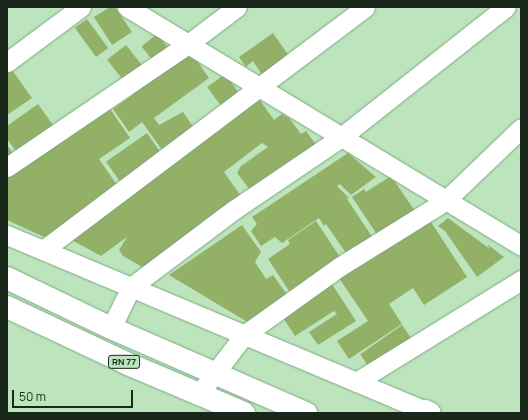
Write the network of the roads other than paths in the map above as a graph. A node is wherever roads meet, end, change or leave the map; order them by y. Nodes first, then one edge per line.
1 (81, 7) edge
2 (127, 7) edge
3 (237, 7) edge
4 (365, 7) edge
5 (506, 7) edge
6 (510, 7) edge
7 (521, 12) edge
8 (188, 44) junction
9 (7, 62) edge
10 (258, 87) junction
11 (521, 128) edge
12 (340, 138) junction
13 (7, 167) edge
14 (445, 201) junction
15 (7, 235) edge
16 (521, 246) edge
17 (43, 250) junction
18 (7, 278) edge
19 (521, 280) edge
20 (131, 287) junction
21 (7, 307) edge
22 (70, 308) junction
23 (111, 328) junction
24 (60, 331) junction
25 (244, 335) junction
26 (214, 374) junction
27 (356, 382) junction
28 (198, 394) junction
29 (426, 412) edge
30 (244, 413) edge
31 (306, 413) edge

1 - 9 street
2 - 8 street
3 - 8 street
4 - 10 street
5 - 12 street
6 - 7 street
8 - 10 street
8 - 13 street
10 - 12 street
10 - 17 street
11 - 14 street
12 - 14 street
12 - 20 street
14 - 16 street
14 - 25 street
15 - 17 street
17 - 20 street
18 - 22 main road
19 - 27 street
20 - 23 street
20 - 25 street
21 - 24 main road, RN 77
22 - 23 main road
22 - 24 main road
23 - 26 main road
24 - 28 main road, RN 77
25 - 26 street
25 - 27 street
26 - 28 street
26 - 31 main road
27 - 29 street
28 - 30 main road, RN 77

